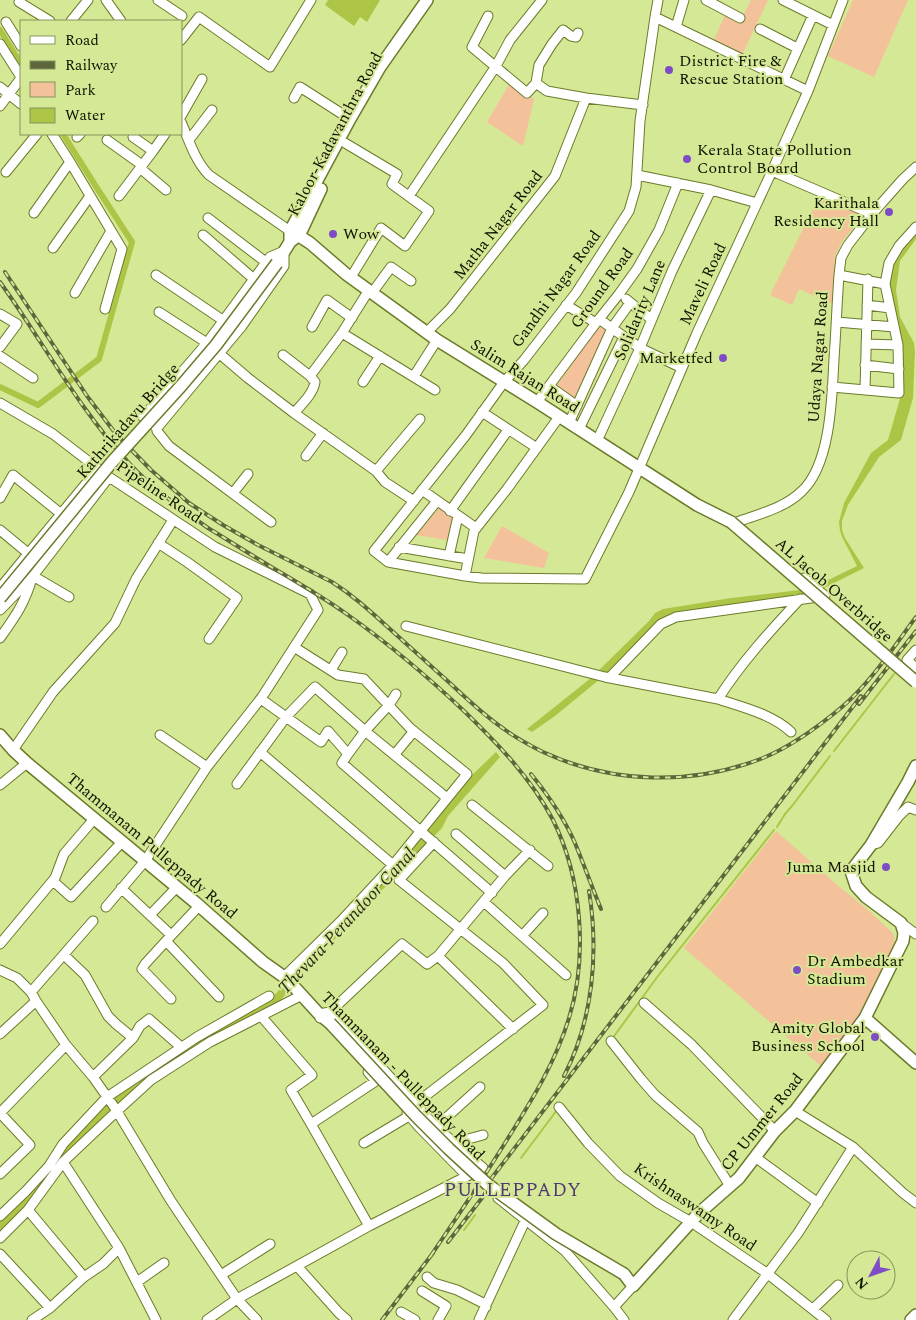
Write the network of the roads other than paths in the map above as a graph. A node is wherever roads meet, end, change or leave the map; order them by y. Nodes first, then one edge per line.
1 (88, 0) edge
2 (106, 0) edge
3 (158, 0) edge
4 (311, 0) edge
5 (428, 0) edge
6 (542, 0) edge
7 (658, 0) edge
8 (684, 0) edge
9 (706, 0) edge
10 (783, 0) edge
11 (844, 0) edge
12 (19, 2) dead end
13 (182, 16) dead end
14 (488, 16) dead end
15 (813, 16) junction
16 (655, 17) junction
17 (740, 18) dead end
18 (48, 20) edge
19 (72, 20) edge
20 (120, 20) edge
21 (6, 22) dead end
22 (833, 25) junction
23 (676, 26) junction
24 (760, 29) dead end
25 (578, 33) dead end
26 (182, 39) edge
27 (0, 44) edge
28 (20, 44) edge
29 (797, 48) junction
30 (496, 66) junction
31 (20, 76) edge
32 (20, 79) edge
33 (202, 79) dead end
34 (784, 80) junction
35 (375, 81) junction
36 (536, 84) junction
37 (0, 87) edge
38 (808, 91) junction
39 (9, 94) junction
40 (294, 98) dead end
41 (586, 98) junction
42 (20, 103) edge
43 (643, 105) junction
44 (0, 106) edge
45 (212, 110) dead end
46 (182, 114) edge
47 (350, 119) junction
48 (182, 124) edge
49 (37, 135) edge
50 (53, 135) edge
51 (163, 135) edge
52 (133, 138) dead end
53 (107, 140) dead end
54 (189, 140) junction
55 (345, 143) junction
56 (153, 151) junction
57 (70, 162) junction
58 (141, 166) junction
59 (916, 167) edge
60 (772, 171) junction
61 (6, 172) dead end
62 (637, 175) junction
63 (678, 183) junction
64 (166, 190) dead end
65 (711, 190) junction
66 (90, 196) junction
67 (119, 196) dead end
68 (408, 196) junction
69 (757, 203) junction
70 (34, 213) dead end
71 (872, 214) junction
72 (208, 218) dead end
73 (916, 227) edge
74 (111, 231) junction
75 (203, 235) dead end
76 (290, 240) junction
77 (310, 243) junction
78 (53, 248) dead end
79 (272, 263) junction
80 (156, 275) dead end
81 (839, 275) junction
82 (350, 277) junction
83 (255, 280) junction
84 (868, 280) junction
85 (411, 281) dead end
86 (885, 284) junction
87 (370, 291) junction
88 (75, 293) dead end
89 (619, 294) junction
90 (630, 303) junction
91 (566, 305) junction
92 (867, 305) junction
93 (890, 308) junction
94 (105, 309) dead end
95 (159, 312) dead end
96 (0, 314) edge
97 (352, 318) junction
98 (652, 319) junction
99 (224, 321) junction
100 (598, 321) junction
101 (836, 322) junction
102 (866, 325) junction
103 (312, 327) dead end
104 (894, 327) junction
105 (612, 328) junction
106 (342, 332) junction
107 (427, 332) junction
108 (624, 337) junction
109 (437, 340) junction
110 (207, 343) junction
111 (866, 344) junction
112 (898, 345) junction
113 (0, 347) edge
114 (640, 348) junction
115 (219, 354) junction
116 (283, 355) dead end
117 (0, 356) edge
118 (380, 356) junction
119 (865, 365) junction
120 (682, 368) junction
121 (899, 368) junction
122 (310, 376) junction
123 (414, 376) junction
124 (33, 378) dead end
125 (363, 382) dead end
126 (504, 382) junction
127 (549, 386) junction
128 (832, 387) junction
129 (864, 389) junction
130 (435, 390) dead end
131 (537, 402) junction
132 (0, 403) edge
133 (577, 406) junction
134 (482, 412) junction
135 (294, 413) junction
136 (420, 419) dead end
137 (564, 420) junction
138 (157, 428) junction
139 (579, 429) junction
140 (508, 430) junction
141 (323, 433) junction
142 (597, 441) junction
143 (536, 448) junction
144 (306, 456) dead end
145 (98, 468) junction
146 (639, 468) junction
147 (376, 472) junction
148 (248, 474) dead end
149 (109, 477) junction
150 (422, 490) junction
151 (233, 493) junction
152 (0, 498) edge
153 (414, 501) junction
154 (437, 501) junction
155 (60, 513) junction
156 (454, 513) junction
157 (173, 520) junction
158 (271, 522) dead end
159 (734, 522) junction
160 (476, 528) junction
161 (0, 530) edge
162 (158, 543) junction
163 (399, 547) junction
164 (30, 552) junction
165 (449, 556) junction
166 (468, 559) junction
167 (44, 560) junction
168 (388, 562) junction
169 (33, 576) junction
170 (465, 576) junction
171 (0, 588) edge
172 (69, 597) dead end
173 (0, 598) edge
174 (800, 598) junction
175 (0, 610) edge
176 (406, 626) dead end
177 (0, 638) edge
178 (209, 639) dead end
179 (294, 647) junction
180 (916, 650) edge
181 (342, 652) dead end
182 (916, 668) edge
183 (330, 670) junction
184 (607, 677) junction
185 (916, 682) edge
186 (396, 694) dead end
187 (261, 699) junction
188 (718, 699) junction
189 (389, 705) junction
190 (286, 717) junction
191 (365, 731) junction
192 (414, 732) junction
193 (791, 732) dead end
194 (0, 735) edge
195 (160, 735) dead end
196 (13, 750) junction
197 (260, 752) junction
198 (348, 754) junction
199 (395, 754) junction
200 (27, 763) junction
201 (916, 766) edge
202 (207, 767) junction
203 (237, 784) dead end
204 (0, 785) edge
205 (448, 798) junction
206 (472, 805) dead end
207 (916, 810) edge
208 (94, 819) junction
209 (422, 832) junction
210 (456, 834) dead end
211 (433, 841) junction
212 (122, 842) junction
213 (872, 845) junction
214 (530, 850) junction
215 (145, 861) junction
216 (393, 865) junction
217 (548, 866) dead end
218 (505, 876) junction
219 (53, 881) junction
220 (121, 888) junction
221 (177, 888) junction
222 (492, 892) junction
223 (484, 902) junction
224 (199, 906) junction
225 (106, 907) dead end
226 (542, 914) dead end
227 (150, 915) junction
228 (93, 921) dead end
229 (901, 924) junction
230 (460, 929) junction
231 (916, 934) edge
232 (522, 936) junction
233 (169, 938) junction
234 (0, 944) edge
235 (64, 955) junction
236 (438, 956) junction
237 (0, 970) edge
238 (566, 975) dead end
239 (292, 984) junction
240 (31, 992) junction
241 (269, 996) dead end
242 (218, 997) dead end
243 (171, 999) dead end
244 (36, 1001) junction
245 (644, 1004) dead end
246 (325, 1013) junction
247 (261, 1016) junction
248 (864, 1018) junction
249 (513, 1029) junction
250 (0, 1034) edge
251 (133, 1038) junction
252 (610, 1041) dead end
253 (66, 1046) junction
254 (181, 1047) junction
255 (916, 1063) edge
256 (92, 1077) junction
257 (376, 1081) junction
258 (480, 1088) dead end
259 (108, 1098) junction
260 (415, 1104) junction
261 (559, 1107) dead end
262 (116, 1109) junction
263 (794, 1111) junction
264 (0, 1113) edge
265 (409, 1116) junction
266 (311, 1124) junction
267 (436, 1127) junction
268 (776, 1131) junction
269 (483, 1135) dead end
270 (364, 1143) dead end
271 (456, 1145) junction
272 (853, 1146) junction
273 (755, 1157) junction
274 (64, 1162) junction
275 (0, 1174) edge
276 (466, 1176) junction
277 (730, 1186) junction
278 (498, 1198) dead end
279 (818, 1203) junction
280 (916, 1203) edge
281 (28, 1210) junction
282 (0, 1216) edge
283 (525, 1220) junction
284 (692, 1222) junction
285 (369, 1226) junction
286 (0, 1238) edge
287 (270, 1244) dead end
288 (119, 1248) junction
289 (0, 1254) edge
290 (164, 1263) dead end
291 (297, 1266) junction
292 (768, 1274) junction
293 (221, 1276) junction
294 (84, 1277) junction
295 (427, 1277) dead end
296 (137, 1282) junction
297 (636, 1282) junction
298 (838, 1285) dead end
299 (422, 1291) dead end
300 (237, 1299) junction
301 (486, 1306) junction
302 (614, 1307) junction
303 (50, 1308) junction
304 (813, 1309) junction
305 (401, 1312) dead end
306 (916, 1315) edge
307 (32, 1320) edge
308 (156, 1320) edge
309 (207, 1320) edge
310 (257, 1320) edge
311 (347, 1320) edge
312 (415, 1320) edge
313 (438, 1320) edge
314 (479, 1320) edge
315 (624, 1320) edge
316 (733, 1320) edge
317 (826, 1320) edge
318 (911, 1320) edge

1 - 19 street
2 - 20 street
3 - 13 street
4 - 26 street
5 - 35 main road, Kaloor-Kadavanthra Road
6 - 30 street
7 - 16 street, Gandhi Nagar Road
8 - 23 street
9 - 17 street
10 - 15 street
11 - 22 street, Maveli Road
12 - 18 street
14 - 30 street
15 - 22 street
15 - 29 street
16 - 23 street
16 - 43 street, Gandhi Nagar Road
21 - 28 street
22 - 38 street, Maveli Road
23 - 34 street
24 - 29 street
25 - 36 street
27 - 31 street
29 - 34 street
30 - 36 street
30 - 68 street
32 - 39 street
33 - 46 street
34 - 38 street
35 - 47 main road, Kaloor-Kadavanthra Road
35 - 55 main road, Kaloor-Kadavanthra Road
36 - 41 street
37 - 39 street
38 - 60 street, Maveli Road
39 - 42 street
39 - 44 street
40 - 47 street
41 - 43 street
41 - 107 street, Matha Nagar Road
43 - 62 street, Gandhi Nagar Road
45 - 54 street
47 - 76 main road, Kaloor-Kadavanthra Road
48 - 54 street
49 - 61 street
50 - 57 street
51 - 56 street
52 - 56 street
53 - 58 street
54 - 76 street
55 - 68 street
55 - 76 main road, Kaloor-Kadavanthra Road
56 - 58 street
57 - 66 street
57 - 70 street
58 - 64 street
58 - 67 street
59 - 71 street, Udaya Nagar Road
60 - 69 street, Maveli Road
60 - 71 street
62 - 63 street
62 - 91 street, Gandhi Nagar Road
63 - 65 street
63 - 89 street, Ground Road
65 - 69 street
65 - 98 street, Solidarity Lane
66 - 74 street
66 - 78 street
68 - 82 street
69 - 120 street, Maveli Road
71 - 81 street, Udaya Nagar Road
72 - 79 street
73 - 86 street
74 - 88 street
74 - 94 street
75 - 83 street
76 - 77 main road, Salim Rajan Road
76 - 77 main road
76 - 79 main road, Kathrikadavu Bridge
76 - 115 street
77 - 82 main road, Salim Rajan Road
79 - 83 street
79 - 173 main road, Kathrikadavu Bridge, bridge
80 - 99 street
81 - 84 street
81 - 101 street, Udaya Nagar Road
82 - 87 main road, Salim Rajan Road
83 - 99 street
84 - 86 street
84 - 92 street
85 - 87 street
86 - 93 street
87 - 97 street
87 - 107 main road, Salim Rajan Road
89 - 90 street
89 - 100 street, Ground Road
90 - 98 street
90 - 105 street
91 - 100 street
91 - 126 street, Gandhi Nagar Road
92 - 93 street
92 - 102 street
93 - 104 street
95 - 110 street
96 - 113 street
97 - 103 street
97 - 106 street
98 - 114 street, Solidarity Lane
99 - 110 street
100 - 105 street
100 - 127 street, Ground Road
101 - 102 street
101 - 128 street, Udaya Nagar Road
102 - 104 street
102 - 111 street
104 - 112 street
105 - 108 street
105 - 133 street
106 - 118 street
106 - 122 street
107 - 109 main road, Salim Rajan Road
108 - 114 street
108 - 139 street
109 - 123 street
109 - 126 main road, Salim Rajan Road
110 - 115 street
110 - 138 street
111 - 112 street
111 - 119 street
112 - 121 street
114 - 120 street
114 - 142 street, Solidarity Lane
115 - 135 street
115 - 138 street
116 - 122 street
117 - 124 street
118 - 123 street
118 - 125 street
119 - 121 street
119 - 129 street
120 - 146 street, Maveli Road
121 - 129 street
122 - 135 street
123 - 130 street
126 - 131 main road, Salim Rajan Road
126 - 134 street, Gandhi Nagar Road
127 - 131 street, Ground Road
127 - 133 street
128 - 129 street
128 - 159 street, Udaya Nagar Road
131 - 137 main road, Salim Rajan Road
132 - 145 street, Pipeline Road
133 - 137 street
134 - 140 street
134 - 150 street, Gandhi Nagar Road
135 - 141 street
136 - 147 street
137 - 139 main road, Salim Rajan Road
137 - 143 street
138 - 151 street
139 - 142 main road, Salim Rajan Road
140 - 143 street
140 - 156 street
141 - 144 street
141 - 147 street
142 - 146 main road, Salim Rajan Road
143 - 160 street
145 - 149 street, Pipeline Road
145 - 155 street
146 - 159 main road, Salim Rajan Road
146 - 170 street, Maveli Road
147 - 153 street
148 - 151 street
149 - 157 street, Pipeline Road
149 - 167 street
150 - 153 street, Gandhi Nagar Road
150 - 154 street
151 - 158 street
152 - 155 street
153 - 168 street, Gandhi Nagar Road
154 - 156 street
154 - 163 street
155 - 164 street
156 - 160 street
156 - 165 street
157 - 162 street
157 - 179 street, Pipeline Road
159 - 174 street
159 - 185 main road, AL Jacob Overbridge, bridge
160 - 166 street
161 - 164 street
162 - 178 street
162 - 196 street
163 - 165 street
163 - 168 street
164 - 167 street
164 - 171 street
165 - 166 street
166 - 170 street
167 - 169 street
168 - 170 street
169 - 172 street
169 - 175 street
169 - 177 street
174 - 184 street
174 - 188 street
176 - 184 street
179 - 183 street
179 - 187 street
180 - 182 street
181 - 183 street
183 - 189 street
184 - 188 street
186 - 189 street
187 - 190 street
187 - 202 street
188 - 193 street
189 - 191 street
189 - 192 street
190 - 191 street
190 - 197 street
190 - 198 street
191 - 198 street
191 - 199 street
192 - 199 street
192 - 205 street
194 - 196 main road, Thammanam Pulleppady Road
195 - 202 street
196 - 200 main road, Thammanam Pulleppady Road
197 - 203 street
197 - 216 street
198 - 209 street
199 - 205 street
200 - 204 street
200 - 208 main road, Thammanam Pulleppady Road
201 - 213 main road
202 - 215 street
205 - 209 street
206 - 214 street
207 - 213 street
208 - 212 main road, Thammanam Pulleppady Road
208 - 219 street
209 - 211 street
209 - 216 street
210 - 218 street
211 - 222 street
211 - 230 street
212 - 215 main road, Thammanam Pulleppady Road
212 - 219 street
213 - 229 main road
214 - 217 street
214 - 218 street
215 - 220 street
215 - 221 main road, Thammanam Pulleppady Road
216 - 239 street
218 - 222 street
219 - 234 street
220 - 225 street
220 - 227 street
221 - 224 main road, Thammanam Pulleppady Road
221 - 227 street
222 - 223 street
223 - 230 street
223 - 232 street
224 - 233 street
224 - 239 main road, Thammanam Pulleppady Road
226 - 232 street
227 - 233 street
228 - 235 street
229 - 231 street
229 - 248 main road, CP Ummer Road
230 - 236 street
230 - 249 street
232 - 238 street
233 - 242 street
233 - 243 street
235 - 240 street
235 - 251 street
236 - 246 street
236 - 249 street
237 - 240 street
239 - 246 main road, Thammanam - Pulleppady Road
239 - 247 street
240 - 244 street
241 - 254 street
244 - 250 street
244 - 253 street
245 - 268 street
246 - 257 street
246 - 260 street
246 - 297 main road, Thammanam - Pulleppady Road, bridge
247 - 262 street
247 - 266 street
248 - 255 main road
248 - 263 main road, CP Ummer Road
249 - 260 street
251 - 254 street
251 - 256 street
252 - 277 street
253 - 256 street
253 - 264 street
254 - 259 street
256 - 259 street
257 - 265 street
257 - 266 street
258 - 267 street
259 - 262 street
259 - 282 street
260 - 267 street
261 - 284 street, Krishnaswamy Road
262 - 274 street
262 - 293 street
263 - 268 main road, CP Ummer Road
263 - 272 street
264 - 275 street
265 - 270 street
265 - 276 street
266 - 285 street
267 - 271 street
268 - 273 main road, CP Ummer Road
269 - 271 street
271 - 276 street
272 - 279 street
272 - 280 street
273 - 277 main road, CP Ummer Road
273 - 279 street
274 - 281 street
274 - 288 street
276 - 285 street
277 - 284 main road, CP Ummer Road
278 - 283 street
279 - 292 street
281 - 286 street
281 - 294 street
283 - 301 street
283 - 302 street
284 - 292 street, Krishnaswamy Road
284 - 297 main road, CP Ummer Road
285 - 291 street
287 - 293 street
288 - 294 street
288 - 296 street
289 - 303 street
290 - 296 street
291 - 300 street
291 - 311 street
292 - 304 street, Krishnaswamy Road
292 - 316 street
293 - 300 street
294 - 303 street
295 - 301 street
296 - 308 street
297 - 302 street, CP Ummer Road
298 - 304 street
299 - 313 street
300 - 309 street
300 - 310 street
301 - 314 street
302 - 315 street
303 - 307 street
304 - 317 street, Krishnaswamy Road
305 - 312 street
306 - 318 main road

